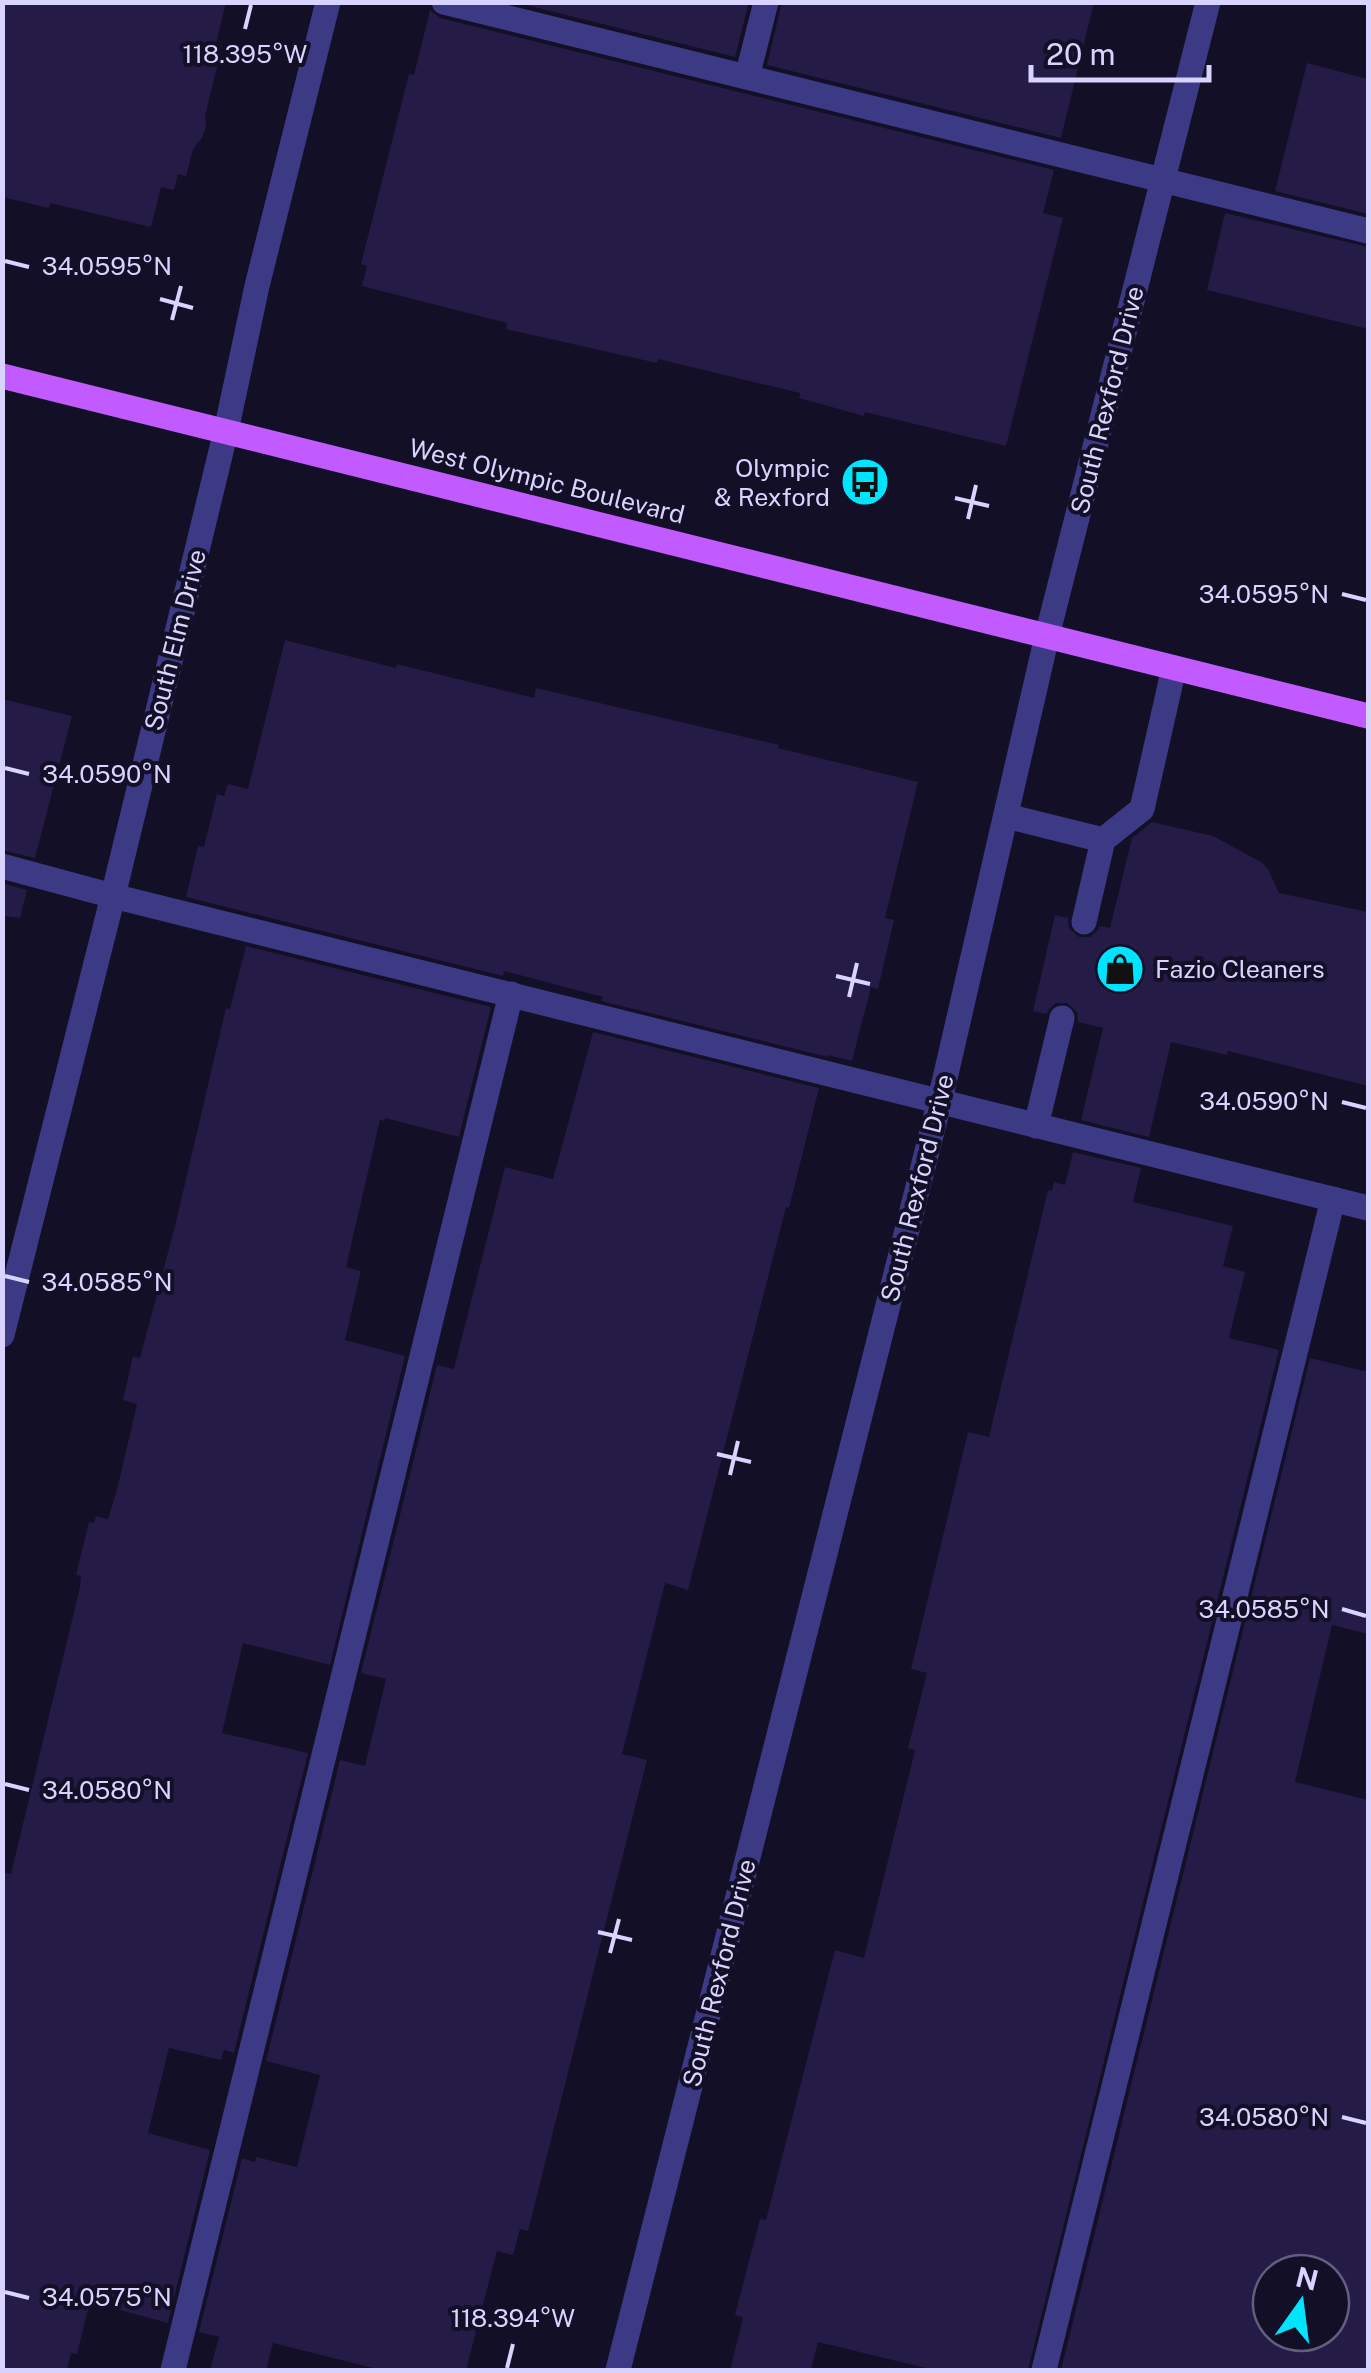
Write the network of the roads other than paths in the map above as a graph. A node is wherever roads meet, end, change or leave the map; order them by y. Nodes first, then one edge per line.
1 (328, 2) edge
2 (444, 2) edge
3 (766, 2) edge
4 (1208, 2) edge
5 (747, 77) junction
6 (1163, 180) junction
7 (1368, 231) edge
8 (2, 376) edge
9 (226, 432) junction
10 (1047, 636) junction
11 (1174, 668) junction
12 (1368, 716) edge
13 (1006, 816) junction
14 (1104, 840) junction
15 (2, 866) edge
16 (113, 896) junction
17 (1084, 922) dead end
18 (512, 994) junction
19 (1062, 1018) dead end
20 (940, 1100) junction
21 (1036, 1126) junction
22 (1332, 1199) junction
23 (1368, 1208) edge
24 (2, 1335) edge
25 (173, 2370) edge
26 (618, 2370) edge
27 (1044, 2370) edge

1 - 9 street, South Elm Drive
2 - 5 street
3 - 5 street
4 - 6 street, South Rexford Drive
5 - 6 street
6 - 7 street
6 - 10 street, South Rexford Drive
8 - 9 main road, West Olympic Boulevard
9 - 10 main road, West Olympic Boulevard
9 - 16 street, South Elm Drive
10 - 11 main road, West Olympic Boulevard
10 - 13 street, South Rexford Drive
11 - 12 main road, West Olympic Boulevard
11 - 14 street
13 - 14 street
13 - 20 street, South Rexford Drive
14 - 17 street
15 - 16 street
16 - 18 street
16 - 24 street, South Elm Drive
18 - 20 street
18 - 25 street
19 - 21 street
20 - 21 street
20 - 26 street, South Rexford Drive
21 - 22 street
22 - 23 street
22 - 27 street

